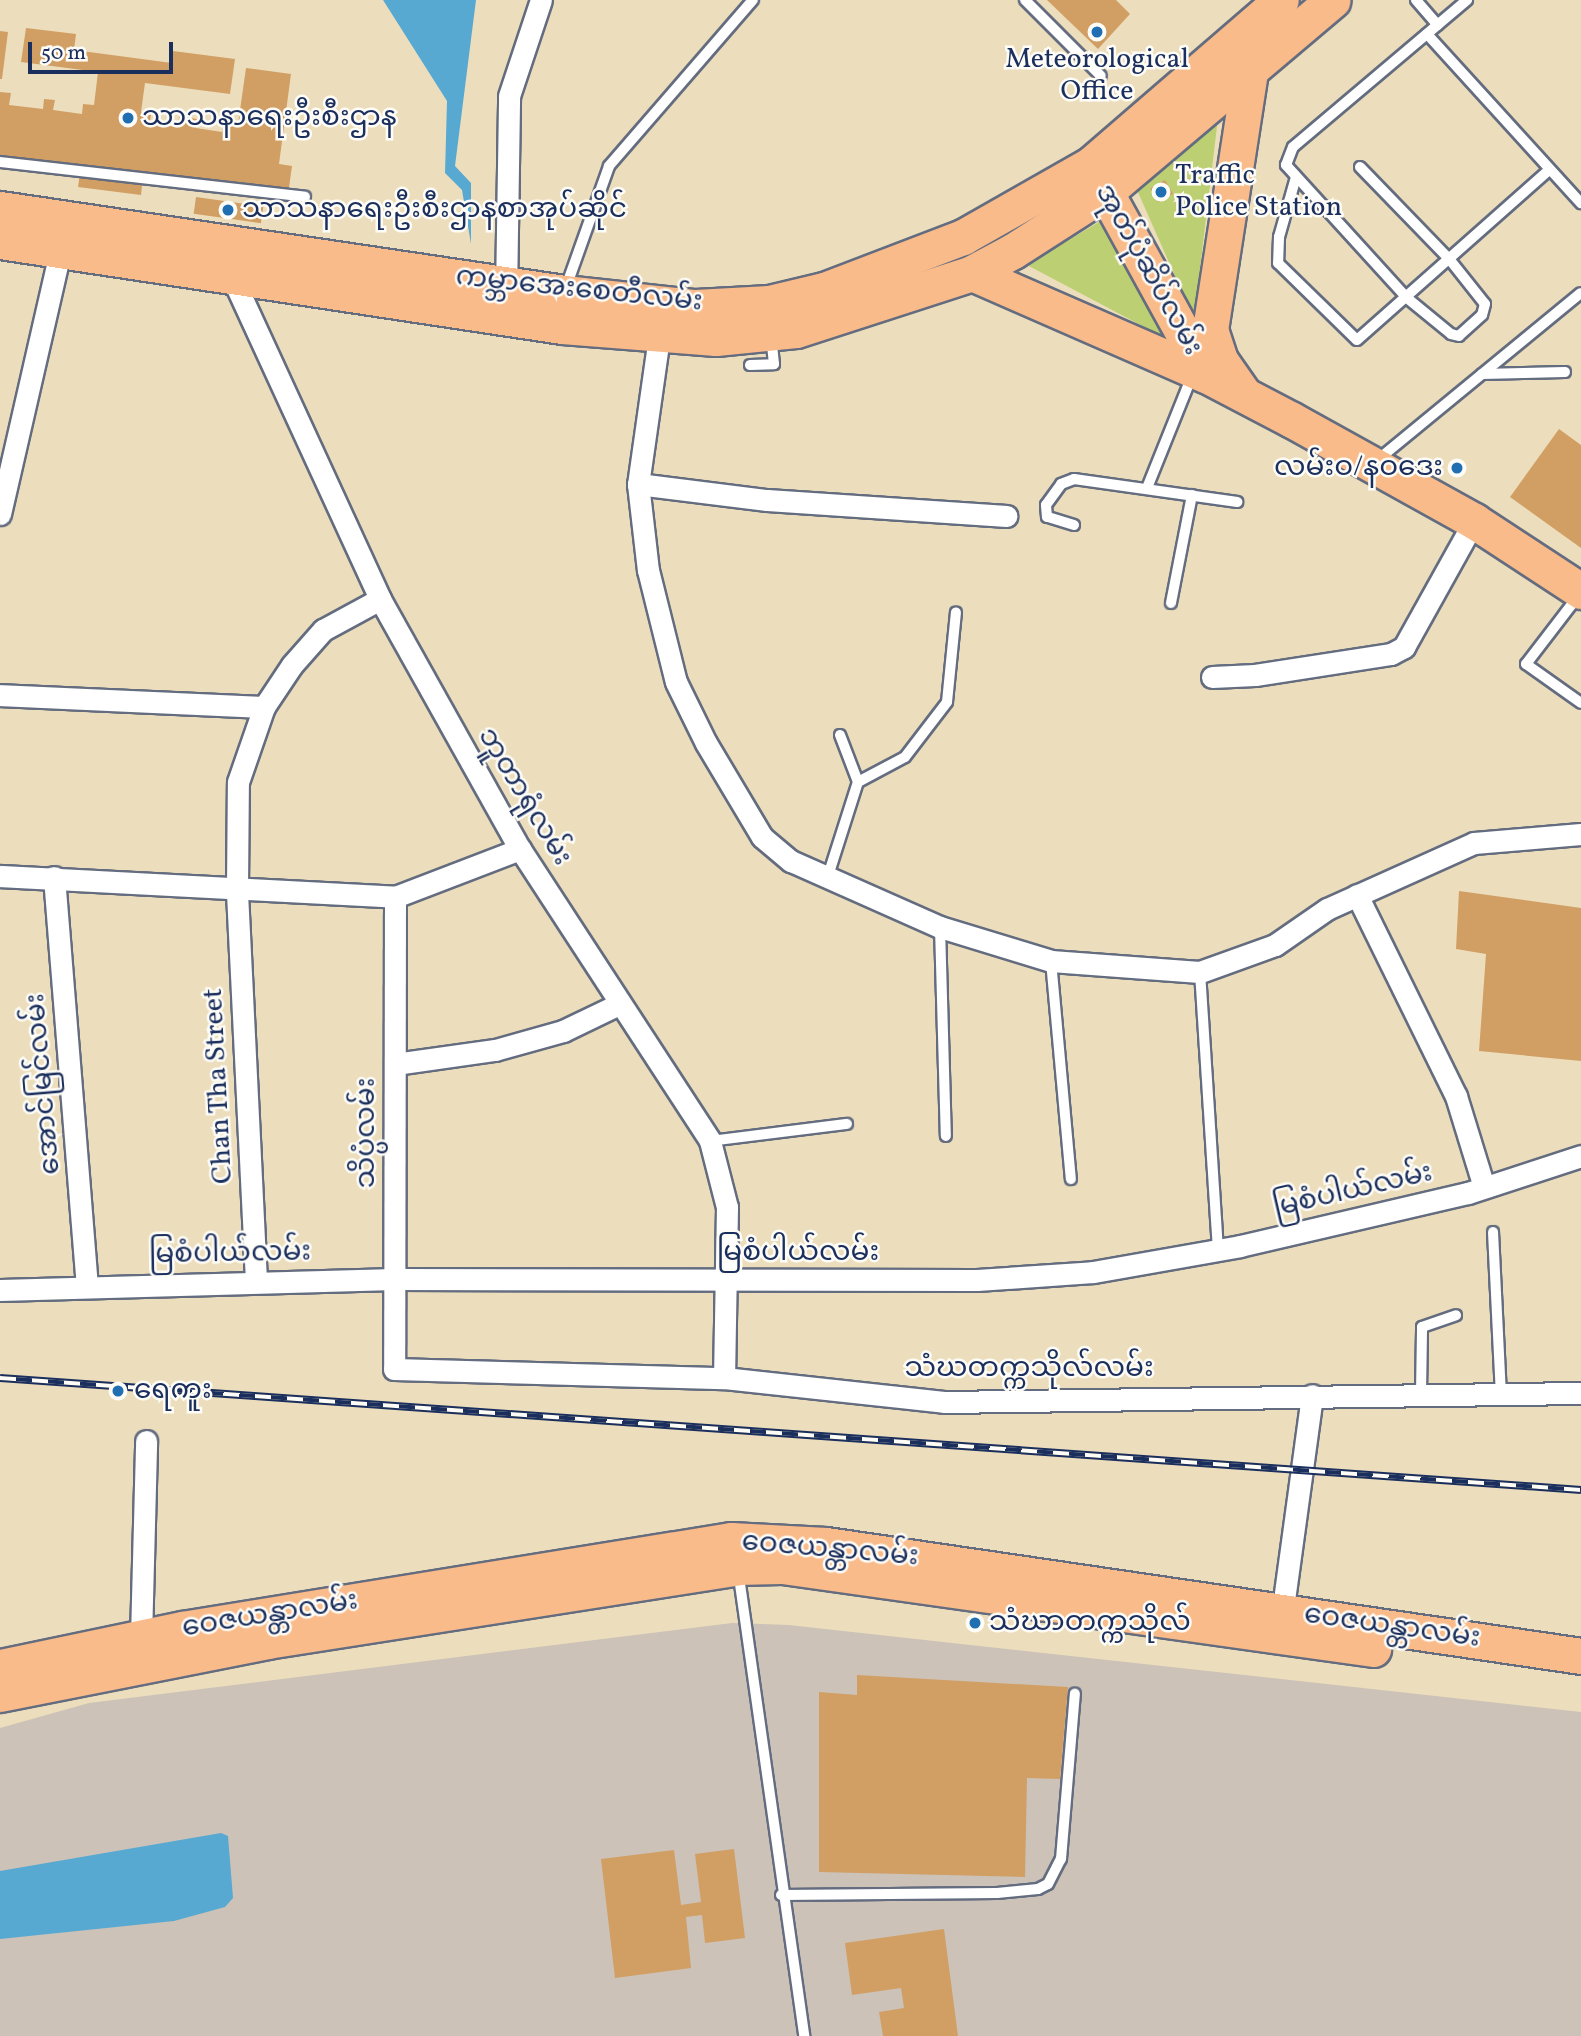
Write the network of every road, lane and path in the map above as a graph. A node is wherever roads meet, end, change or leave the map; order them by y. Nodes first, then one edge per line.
1 (541, 0) edge
2 (753, 0) edge
3 (1026, 0) edge
4 (1279, 0) edge
5 (1334, 0) edge
6 (1416, 0) edge
7 (1467, 0) edge
8 (1438, 25) junction
9 (1427, 34) junction
10 (1250, 73) junction
11 (1101, 76) dead end
12 (0, 162) edge
13 (1360, 167) dead end
14 (1549, 170) junction
15 (1296, 177) junction
16 (1099, 178) junction
17 (305, 197) dead end
18 (1581, 203) edge
19 (0, 209) edge
20 (0, 241) edge
21 (236, 244) junction
22 (60, 253) junction
23 (1450, 260) junction
24 (972, 273) junction
25 (233, 279) junction
26 (564, 293) junction
27 (1581, 293) edge
28 (1407, 298) junction
29 (505, 301) junction
30 (662, 320) junction
31 (771, 334) junction
32 (750, 365) dead end
33 (1200, 372) junction
34 (1565, 372) dead end
35 (1482, 374) junction
36 (1244, 395) junction
37 (1373, 463) junction
38 (638, 484) junction
39 (1147, 488) junction
40 (1192, 495) junction
41 (1237, 502) dead end
42 (0, 514) edge
43 (1006, 516) dead end
44 (1474, 522) junction
45 (1074, 525) dead end
46 (1581, 592) edge
47 (380, 600) junction
48 (1171, 603) dead end
49 (956, 612) dead end
50 (1212, 677) dead end
51 (0, 695) edge
52 (1581, 703) edge
53 (264, 707) junction
54 (840, 735) dead end
55 (858, 782) junction
56 (1581, 834) edge
57 (520, 849) junction
58 (0, 876) edge
59 (54, 877) junction
60 (827, 879) junction
61 (237, 888) junction
62 (1357, 895) junction
63 (395, 897) junction
64 (940, 927) junction
65 (1051, 961) junction
66 (1200, 972) junction
67 (619, 1004) junction
68 (395, 1064) junction
69 (847, 1124) dead end
70 (947, 1136) dead end
71 (710, 1142) junction
72 (1581, 1156) edge
73 (1071, 1179) dead end
74 (1484, 1187) junction
75 (1493, 1232) dead end
76 (1218, 1250) junction
77 (395, 1279) junction
78 (256, 1281) junction
79 (727, 1282) junction
80 (87, 1286) junction
81 (0, 1290) edge
82 (1456, 1315) dead end
83 (394, 1369) joint
84 (724, 1378) junction
85 (1501, 1393) junction
86 (1581, 1393) edge
87 (1421, 1394) junction
88 (1311, 1395) junction
89 (146, 1441) dead end
90 (737, 1567) junction
91 (1281, 1623) junction
92 (141, 1638) junction
93 (1581, 1656) edge
94 (0, 1667) edge
95 (1581, 1679) edge
96 (0, 1694) edge
97 (1075, 1694) dead end
98 (781, 1895) junction
99 (804, 2036) edge

1 - 29 street
2 - 26 lane
3 - 11 lane
4 - 16 main road, ကမ္ဘာအေးစေတီလမ်း
5 - 10 main road, ကမ္ဘာအေးစေတီလမ်း
6 - 8 lane
7 - 8 lane
8 - 9 lane
9 - 14 lane
9 - 15 lane
10 - 16 main road, ကမ္ဘာအေးစေတီလမ်း
10 - 36 main road
12 - 17 lane
13 - 23 lane
14 - 18 lane
14 - 23 lane
15 - 28 lane
15 - 28 lane
16 - 24 main road, ကမ္ဘာအေးစေတီလမ်း
16 - 30 main road, ကမ္ဘာအေးစေတီလမ်း
16 - 33 main road, အုတ်ပုံဆိပ်လမ်း
19 - 21 main road, ကမ္ဘာအေးစေတီလမ်း
20 - 22 main road, ကမ္ဘာအေးစေတီလမ်း
21 - 25 street, ဘူတာရုံလမ်း
21 - 29 main road, ကမ္ဘာအေးစေတီလမ်း
22 - 25 main road, ကမ္ဘာအေးစေတီလမ်း
22 - 42 street
23 - 28 lane
23 - 28 lane
24 - 31 main road, ကမ္ဘာအေးစေတီလမ်း
24 - 33 main road
25 - 29 main road, ကမ္ဘာအေးစေတီလမ်း
25 - 47 street, ဘူတာရုံလမ်း
26 - 29 main road, ကမ္ဘာအေးစေတီလမ်း
26 - 30 main road, ကမ္ဘာအေးစေတီလမ်း
27 - 35 lane
29 - 30 main road, ကမ္ဘာအေးစေတီလမ်း
30 - 31 main road, ကမ္ဘာအေးစေတီလမ်း
30 - 38 street
31 - 32 lane
33 - 36 main road
33 - 39 lane
34 - 35 lane
35 - 37 lane
36 - 37 main road
37 - 44 main road
38 - 43 street
38 - 60 street
39 - 40 lane
39 - 45 lane
40 - 41 lane
40 - 48 lane
44 - 46 main road
44 - 50 street
46 - 52 lane
47 - 53 street, Chan Tha Street
47 - 57 street, ဘူတာရုံလမ်း
49 - 55 lane
51 - 53 street
53 - 61 street, Chan Tha Street
54 - 55 lane
55 - 60 lane
56 - 62 street
57 - 63 street
57 - 67 street, ဘူတာရုံလမ်း
58 - 59 street
59 - 61 street
59 - 80 street, အောင်မြင်လမ်း
60 - 64 street
61 - 63 street
61 - 78 street, Chan Tha Street
62 - 66 street
62 - 74 street
63 - 68 street, သိပ္ပံလမ်း
64 - 65 street
64 - 70 lane
65 - 66 street
65 - 73 lane
66 - 76 lane
67 - 68 street
67 - 71 street, ဘူတာရုံလမ်း
68 - 77 street, သိပ္ပံလမ်း
69 - 71 lane
71 - 79 street, ဘူတာရုံလမ်း
72 - 74 street, မြစံပါယ်လမ်း
74 - 76 street, မြစံပါယ်လမ်း
75 - 85 lane
76 - 79 street, မြစံပါယ်လမ်း
77 - 78 street, မြစံပါယ်လမ်း
77 - 79 street, မြစံပါယ်လမ်း
77 - 83 street, သိပ္ပံလမ်း
78 - 80 street, မြစံပါယ်လမ်း
79 - 84 street, ဘူတာရုံလမ်း
80 - 81 street, မြစံပါယ်လမ်း
82 - 87 lane
83 - 84 street, သံဃတက္ကသိုလ်လမ်း
84 - 88 street, သံဃတက္ကသိုလ်လမ်း
85 - 86 street, သံဃတက္ကသိုလ်လမ်း
85 - 87 street, သံဃတက္ကသိုလ်လမ်း
87 - 88 street, သံဃတက္ကသိုလ်လမ်း
88 - 91 street
89 - 92 street
90 - 91 main road, ဝေဇယန္တာလမ်း
90 - 96 main road, ဝေဇယန္တာလမ်း
90 - 98 lane
91 - 92 main road, ဝေဇယန္တာလမ်း
91 - 93 main road, ဝေဇယန္တာလမ်း
91 - 95 main road, ဝေဇယန္တာလမ်း
92 - 94 main road, ဝေဇယန္တာလမ်း
97 - 98 lane
98 - 99 lane

